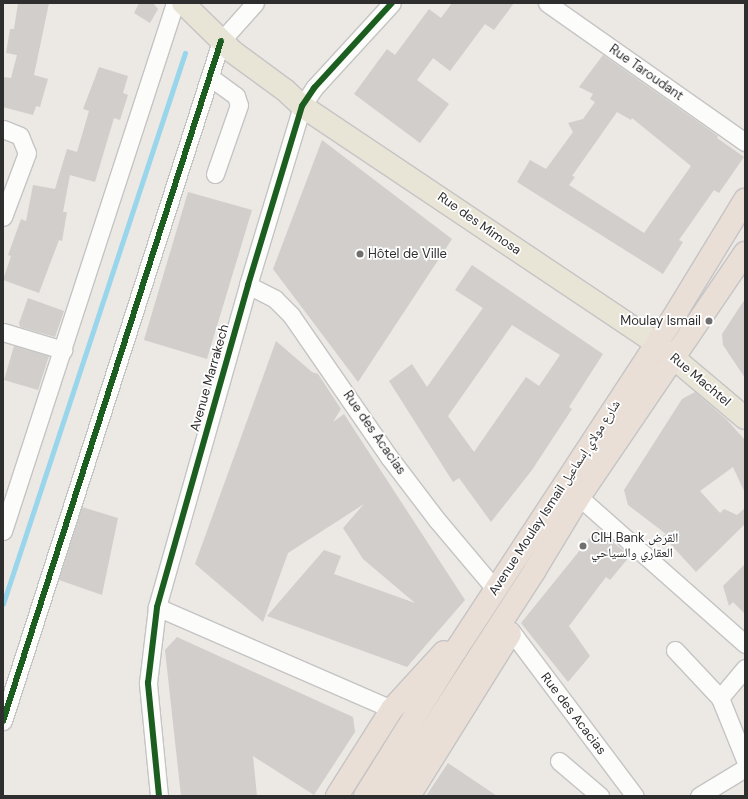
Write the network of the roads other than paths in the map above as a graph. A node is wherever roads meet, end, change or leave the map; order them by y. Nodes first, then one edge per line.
1 (175, 3) edge
2 (183, 3) edge
3 (255, 3) edge
4 (392, 3) edge
5 (547, 3) edge
6 (221, 42) junction
7 (210, 77) junction
8 (302, 106) junction
9 (3, 129) edge
10 (745, 142) edge
11 (215, 174) dead end
12 (745, 200) edge
13 (3, 218) edge
14 (745, 253) edge
15 (248, 285) junction
16 (3, 332) edge
17 (656, 343) junction
18 (63, 350) junction
19 (673, 357) junction
20 (745, 418) edge
21 (579, 497) junction
22 (3, 531) edge
23 (535, 570) junction
24 (496, 590) junction
25 (157, 607) junction
26 (474, 624) junction
27 (511, 631) junction
28 (745, 644) edge
29 (675, 650) dead end
30 (745, 668) edge
31 (720, 698) junction
32 (392, 709) junction
33 (3, 720) edge
34 (745, 760) edge
35 (559, 761) dead end
36 (745, 768) edge
37 (159, 796) edge
38 (338, 796) edge
39 (365, 796) edge
40 (389, 796) edge
41 (409, 796) edge
42 (600, 796) edge
43 (635, 796) edge
44 (699, 796) edge

1 - 18 street
2 - 6 main road, Rue des Mimosa
3 - 6 street
4 - 8 street, Avenue Marrakech
5 - 10 street, Rue Taroudant
6 - 7 street
6 - 8 main road, Rue des Mimosa
7 - 11 street
7 - 33 street
8 - 15 street, Avenue Marrakech
8 - 17 main road, Rue des Mimosa
9 - 13 street
12 - 17 highway, Avenue Moulay Ismail شارع مولاي إسماعيل
14 - 19 highway, Avenue Moulay Ismail شارع مولاي إسماعيل
15 - 24 street, Rue des Acacias
15 - 25 street, Avenue Marrakech
16 - 18 street
17 - 19 main road, Rue Machtel
17 - 24 highway, Avenue Moulay Ismail شارع مولاي إسماعيل
18 - 22 street
19 - 20 main road, Rue Machtel
19 - 21 highway, Avenue Moulay Ismail شارع مولاي إسماعيل
21 - 23 highway, Avenue Moulay Ismail شارع مولاي إسماعيل
21 - 28 street
23 - 27 highway
23 - 40 highway, Avenue Moulay Ismail شارع مولاي إسماعيل
24 - 26 highway, Avenue Moulay Ismail شارع مولاي إسماعيل
25 - 32 street
25 - 37 street, Avenue Marrakech
26 - 32 highway
26 - 39 highway, Avenue Moulay Ismail شارع مولاي إسماعيل
27 - 41 highway
27 - 43 street, Rue des Acacias
29 - 31 street
30 - 31 street
31 - 34 street
32 - 38 highway
35 - 42 street
36 - 44 street

